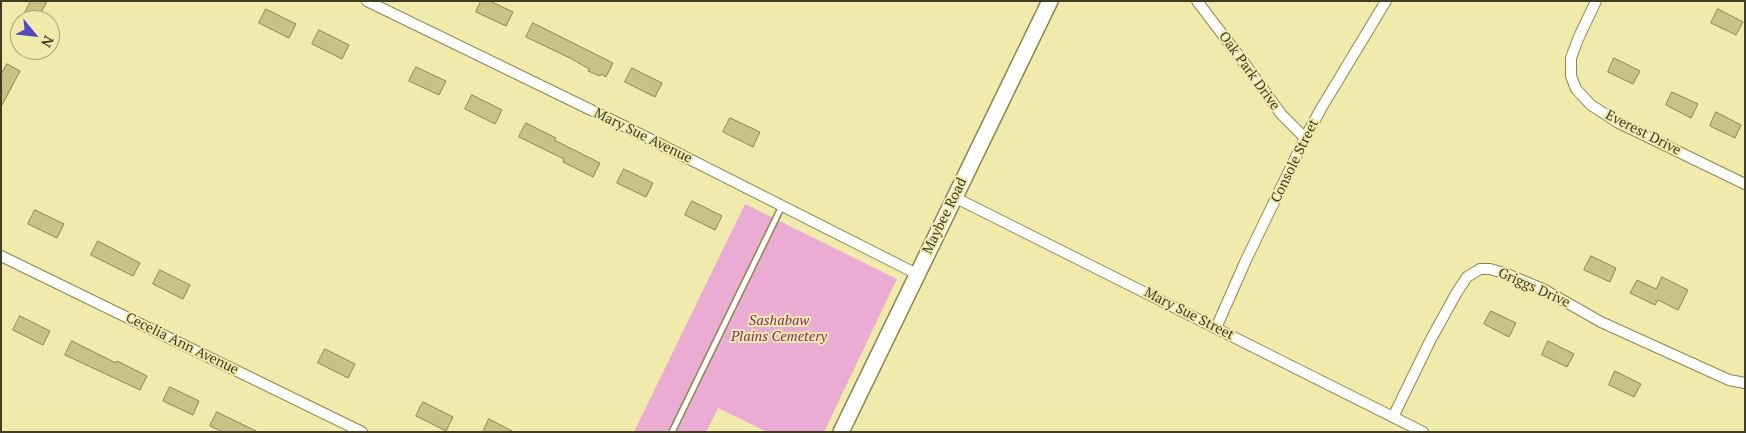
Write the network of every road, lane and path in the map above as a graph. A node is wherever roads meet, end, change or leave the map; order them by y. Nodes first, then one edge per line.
1 (367, 1) edge
2 (1050, 1) edge
3 (1197, 1) edge
4 (1386, 1) edge
5 (1596, 1) edge
6 (1305, 138) junction
7 (1745, 184) edge
8 (954, 197) junction
9 (782, 206) junction
10 (1, 256) edge
11 (917, 274) junction
12 (1216, 328) junction
13 (1745, 383) edge
14 (1393, 417) junction
15 (362, 432) edge
16 (672, 432) edge
17 (841, 432) edge
18 (1423, 432) edge

1 - 9 street, Mary Sue Avenue
2 - 8 main road, Maybee Road
3 - 6 street, Oak Park Drive
4 - 6 street, Console Street
5 - 7 street, Everest Drive
6 - 12 street, Console Street
8 - 11 main road, Maybee Road
8 - 12 street, Mary Sue Street
9 - 11 street, Mary Sue Avenue
9 - 16 lane
10 - 15 street, Cecelia Ann Avenue
11 - 17 main road, Maybee Road
12 - 14 street, Mary Sue Street
13 - 14 street, Griggs Drive
14 - 18 street, Mary Sue Street

